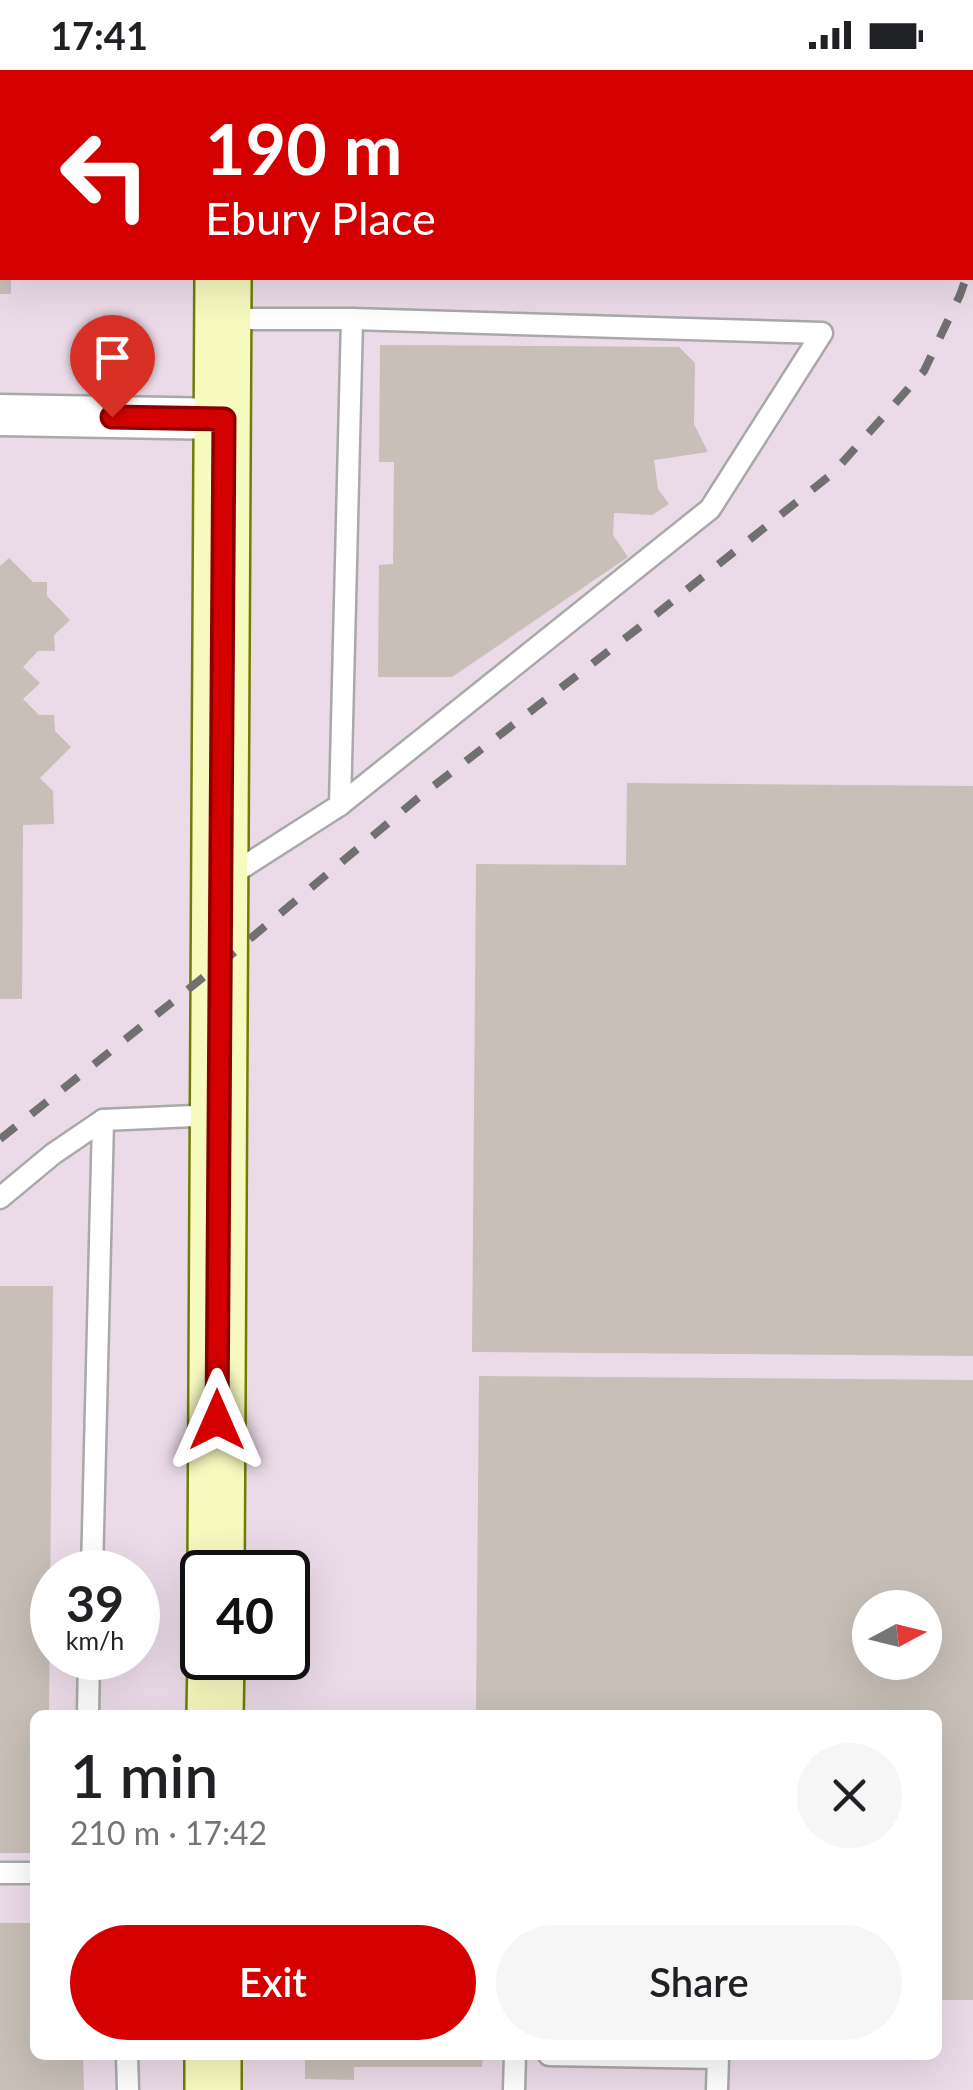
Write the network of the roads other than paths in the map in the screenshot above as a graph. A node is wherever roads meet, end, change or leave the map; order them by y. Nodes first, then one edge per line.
1 (224, 298) edge
2 (352, 319) junction
3 (0, 416) edge
4 (224, 419) junction
5 (340, 805) junction
6 (220, 882) junction
7 (219, 1115) junction
8 (104, 1120) junction
9 (0, 1198) edge
10 (93, 1550) edge
11 (216, 1550) edge
12 (89, 1680) edge
13 (216, 1680) edge
14 (88, 1710) edge
15 (216, 1710) edge
16 (0, 1873) edge
17 (30, 1873) edge
18 (128, 2060) edge
19 (214, 2060) edge
20 (515, 2060) edge
21 (718, 2060) edge
22 (128, 2090) edge
23 (213, 2090) edge
24 (514, 2090) edge
25 (717, 2090) edge

1 - 2 lane
1 - 4 street
2 - 5 lane
2 - 5 lane
3 - 4 street
4 - 6 street
5 - 6 lane
6 - 7 street
7 - 8 lane
7 - 11 street
8 - 9 lane
8 - 10 lane
12 - 14 lane
13 - 15 street
16 - 17 lane
18 - 22 lane
19 - 23 street
20 - 24 lane
21 - 25 lane

